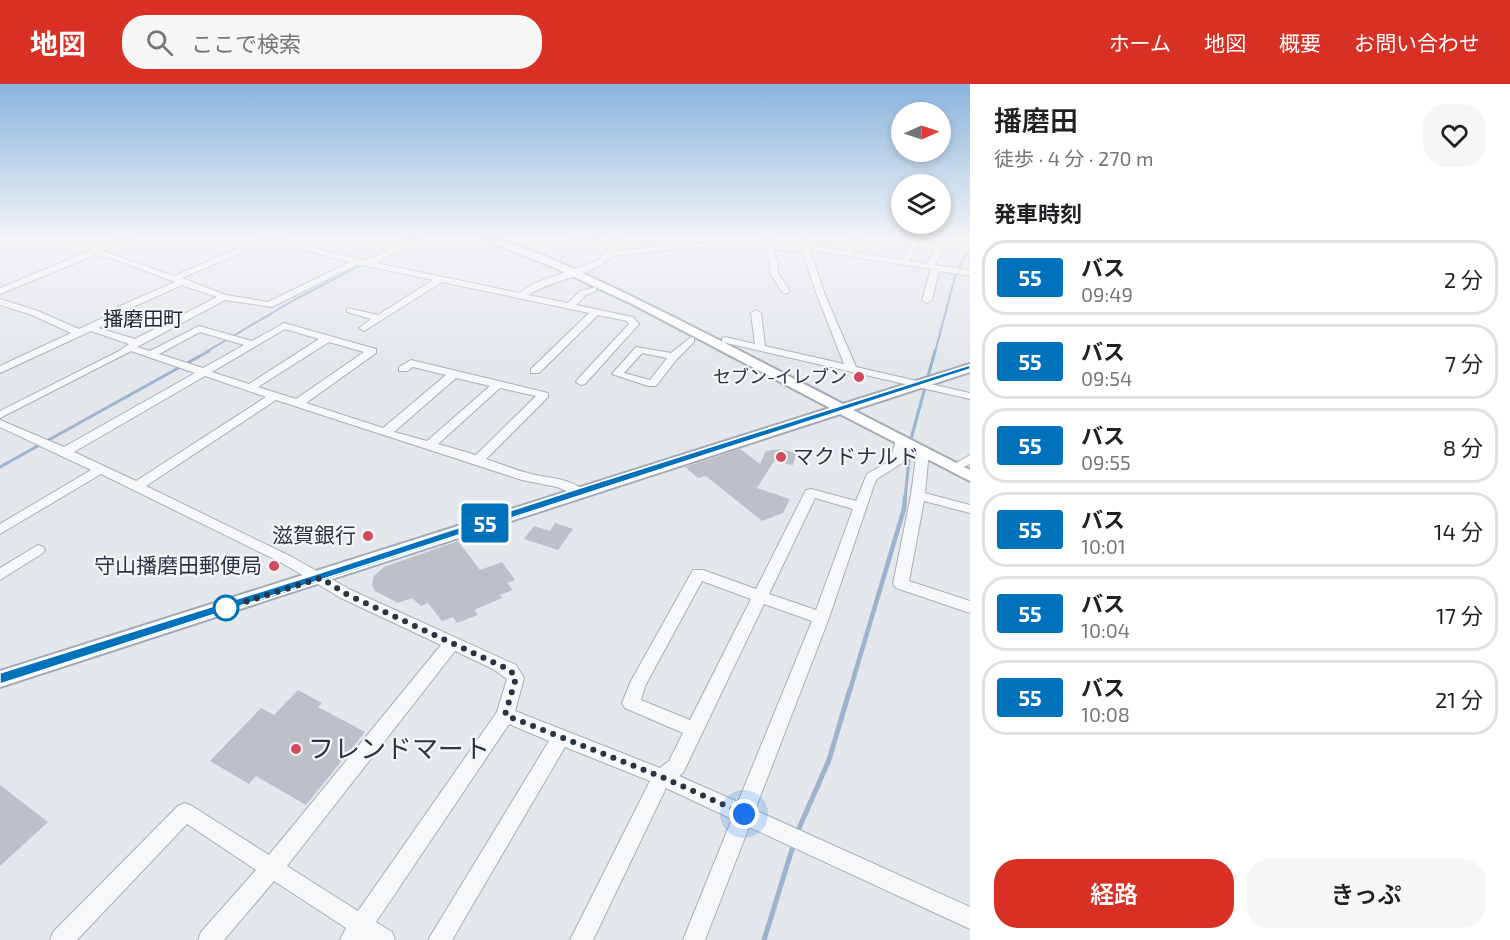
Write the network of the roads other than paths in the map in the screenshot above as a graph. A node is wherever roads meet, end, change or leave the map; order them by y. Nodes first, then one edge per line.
1 (29, 279) edge
2 (174, 279) edge
3 (322, 279) edge
4 (440, 279) edge
5 (446, 279) edge
6 (555, 279) edge
7 (576, 279) edge
8 (579, 279) edge
9 (778, 279) edge
10 (815, 279) edge
11 (931, 279) edge
12 (177, 280) junction
13 (593, 290) junction
14 (0, 291) edge
15 (786, 291) dead end
16 (521, 295) junction
17 (224, 297) junction
18 (927, 300) dead end
19 (0, 302) edge
20 (570, 306) junction
21 (350, 310) dead end
22 (596, 312) junction
23 (756, 313) dead end
24 (378, 318) junction
25 (90, 328) junction
26 (364, 328) dead end
27 (77, 332) junction
28 (328, 338) junction
29 (691, 340) junction
30 (725, 340) dead end
31 (253, 344) junction
32 (133, 345) junction
33 (760, 348) junction
34 (152, 354) junction
35 (673, 357) junction
36 (851, 368) junction
37 (970, 368) edge
38 (403, 369) dead end
39 (0, 370) edge
40 (535, 371) dead end
41 (206, 372) junction
42 (454, 374) junction
43 (581, 382) dead end
44 (498, 384) junction
45 (919, 384) junction
46 (251, 387) junction
47 (276, 395) junction
48 (970, 396) edge
49 (298, 403) junction
50 (841, 408) junction
51 (0, 415) edge
52 (0, 423) edge
53 (384, 433) junction
54 (902, 440) junction
55 (429, 446) junction
56 (922, 450) junction
57 (65, 452) junction
58 (970, 459) edge
59 (478, 460) junction
60 (955, 468) junction
61 (101, 469) junction
62 (970, 476) edge
63 (137, 486) junction
64 (578, 492) junction
65 (918, 495) junction
66 (861, 507) junction
67 (970, 509) edge
68 (0, 530) edge
69 (38, 550) dead end
70 (0, 575) edge
71 (321, 578) junction
72 (760, 597) junction
73 (970, 607) edge
74 (821, 618) junction
75 (452, 643) junction
76 (0, 678) edge
77 (505, 715) junction
78 (695, 730) junction
79 (562, 736) junction
80 (662, 777) junction
81 (744, 814) junction
82 (271, 869) junction
83 (970, 918) edge
84 (356, 933) edge
85 (61, 940) edge
86 (209, 940) edge
87 (384, 940) edge
88 (439, 940) edge
89 (581, 940) edge
90 (694, 940) edge

1 - 14 street
2 - 12 street
3 - 17 street
4 - 24 street
5 - 16 street
6 - 16 street
7 - 13 main road
8 - 50 main road
9 - 15 street
10 - 36 street
11 - 18 street
12 - 17 street
12 - 25 street
13 - 20 street
13 - 29 main road
16 - 20 street
17 - 32 street
19 - 27 street
20 - 22 street
21 - 24 street
22 - 40 street
22 - 43 street
23 - 33 street
24 - 26 street
25 - 27 street
25 - 32 street
27 - 39 street
28 - 31 street
28 - 46 street
28 - 49 street
29 - 35 street
29 - 50 main road
30 - 33 street
31 - 34 street
31 - 41 street
32 - 34 street
32 - 51 street
33 - 36 street
34 - 41 street
35 - 35 street
36 - 45 street
37 - 45 main road
38 - 42 street
41 - 46 street
41 - 57 street
42 - 44 street
42 - 53 street
44 - 55 street
44 - 59 street
45 - 48 street
45 - 50 main road
46 - 47 street
47 - 49 street
47 - 63 street
49 - 53 street
50 - 54 main road
50 - 64 main road
52 - 57 street
53 - 55 street
54 - 56 main road
54 - 66 street
55 - 59 street
56 - 60 main road
56 - 65 street
57 - 61 street
58 - 60 street
59 - 64 street
60 - 62 main road
61 - 63 street
61 - 68 street
63 - 71 street
64 - 71 main road
65 - 67 street
65 - 73 street
66 - 72 street
66 - 74 street
69 - 70 street
71 - 75 street
71 - 76 main road
72 - 74 street
72 - 78 street
72 - 78 street
74 - 81 street
75 - 77 street
75 - 82 street
77 - 79 street
77 - 84 street
78 - 80 street
79 - 80 street
79 - 88 street
80 - 81 street
80 - 89 street
81 - 83 street
81 - 90 street
82 - 84 street
82 - 85 street
82 - 86 street
84 - 87 street

